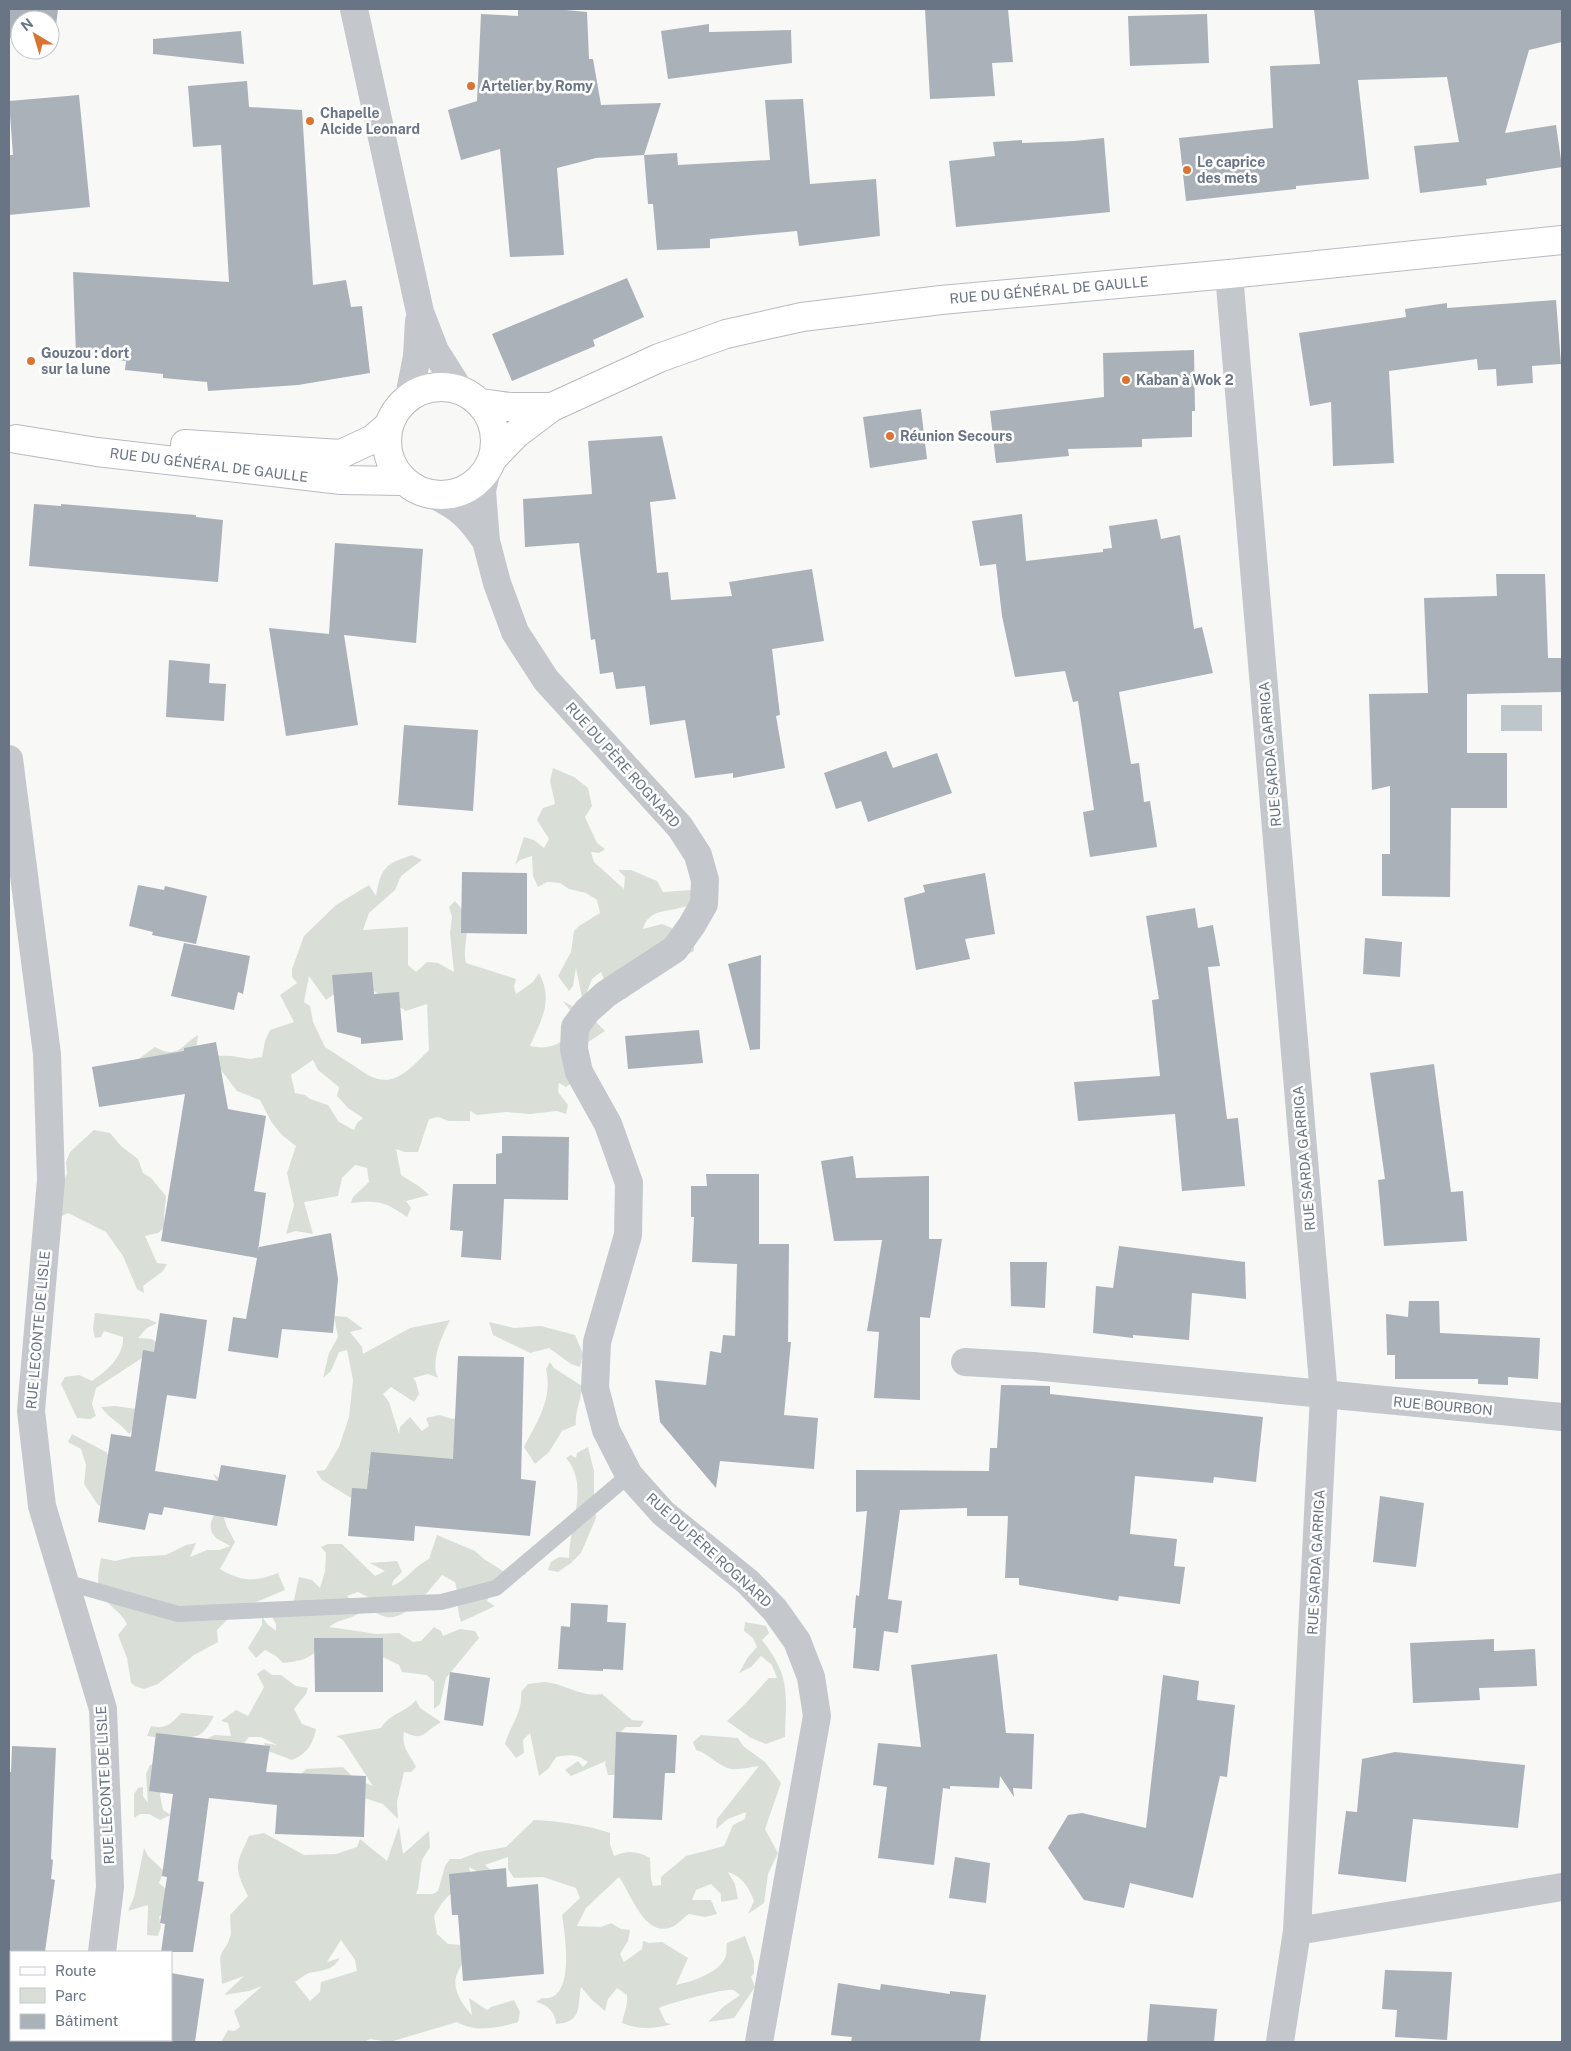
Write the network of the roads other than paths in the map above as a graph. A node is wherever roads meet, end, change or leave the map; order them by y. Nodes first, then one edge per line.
1 (354, 9) edge
2 (1562, 240) edge
3 (1229, 274) junction
4 (420, 312) junction
5 (469, 396) junction
6 (409, 398) junction
7 (552, 407) junction
8 (389, 425) junction
9 (12, 438) edge
10 (489, 466) junction
11 (403, 481) junction
12 (436, 496) junction
13 (486, 541) junction
14 (9, 759) edge
15 (966, 1362) dead end
16 (1324, 1394) junction
17 (1562, 1417) edge
18 (629, 1475) junction
19 (65, 1582) junction
20 (1562, 1887) edge
21 (1297, 1931) junction
22 (102, 1951) edge
23 (759, 2042) edge
24 (1280, 2042) edge

1 - 4 street
2 - 3 main road, RUE DU GÉNÉRAL DE GAULLE
3 - 7 main road, RUE DU GÉNÉRAL DE GAULLE
3 - 16 street, RUE SARDA GARRIGA
4 - 5 street
4 - 6 street
5 - 6 main road
5 - 7 main road, RUE DU GÉNÉRAL DE GAULLE
5 - 10 main road
6 - 8 main road
7 - 10 main road, RUE DU GÉNÉRAL DE GAULLE
8 - 9 main road, RUE DU GÉNÉRAL DE GAULLE
8 - 11 main road
9 - 11 main road, RUE DU GÉNÉRAL DE GAULLE
10 - 12 main road
10 - 13 street, RUE DU PÈRE ROGNARD
11 - 12 main road
12 - 13 street, RUE DU PÈRE ROGNARD
13 - 18 street, RUE DU PÈRE ROGNARD
14 - 19 street, RUE LECONTE DE LISLE
15 - 16 street, RUE BOURBON
16 - 17 street, RUE BOURBON
16 - 21 street, RUE SARDA GARRIGA
18 - 19 lane
18 - 23 street, RUE DU PÈRE ROGNARD
19 - 22 street, RUE LECONTE DE LISLE
20 - 21 street
21 - 24 street, RUE SARDA GARRIGA

